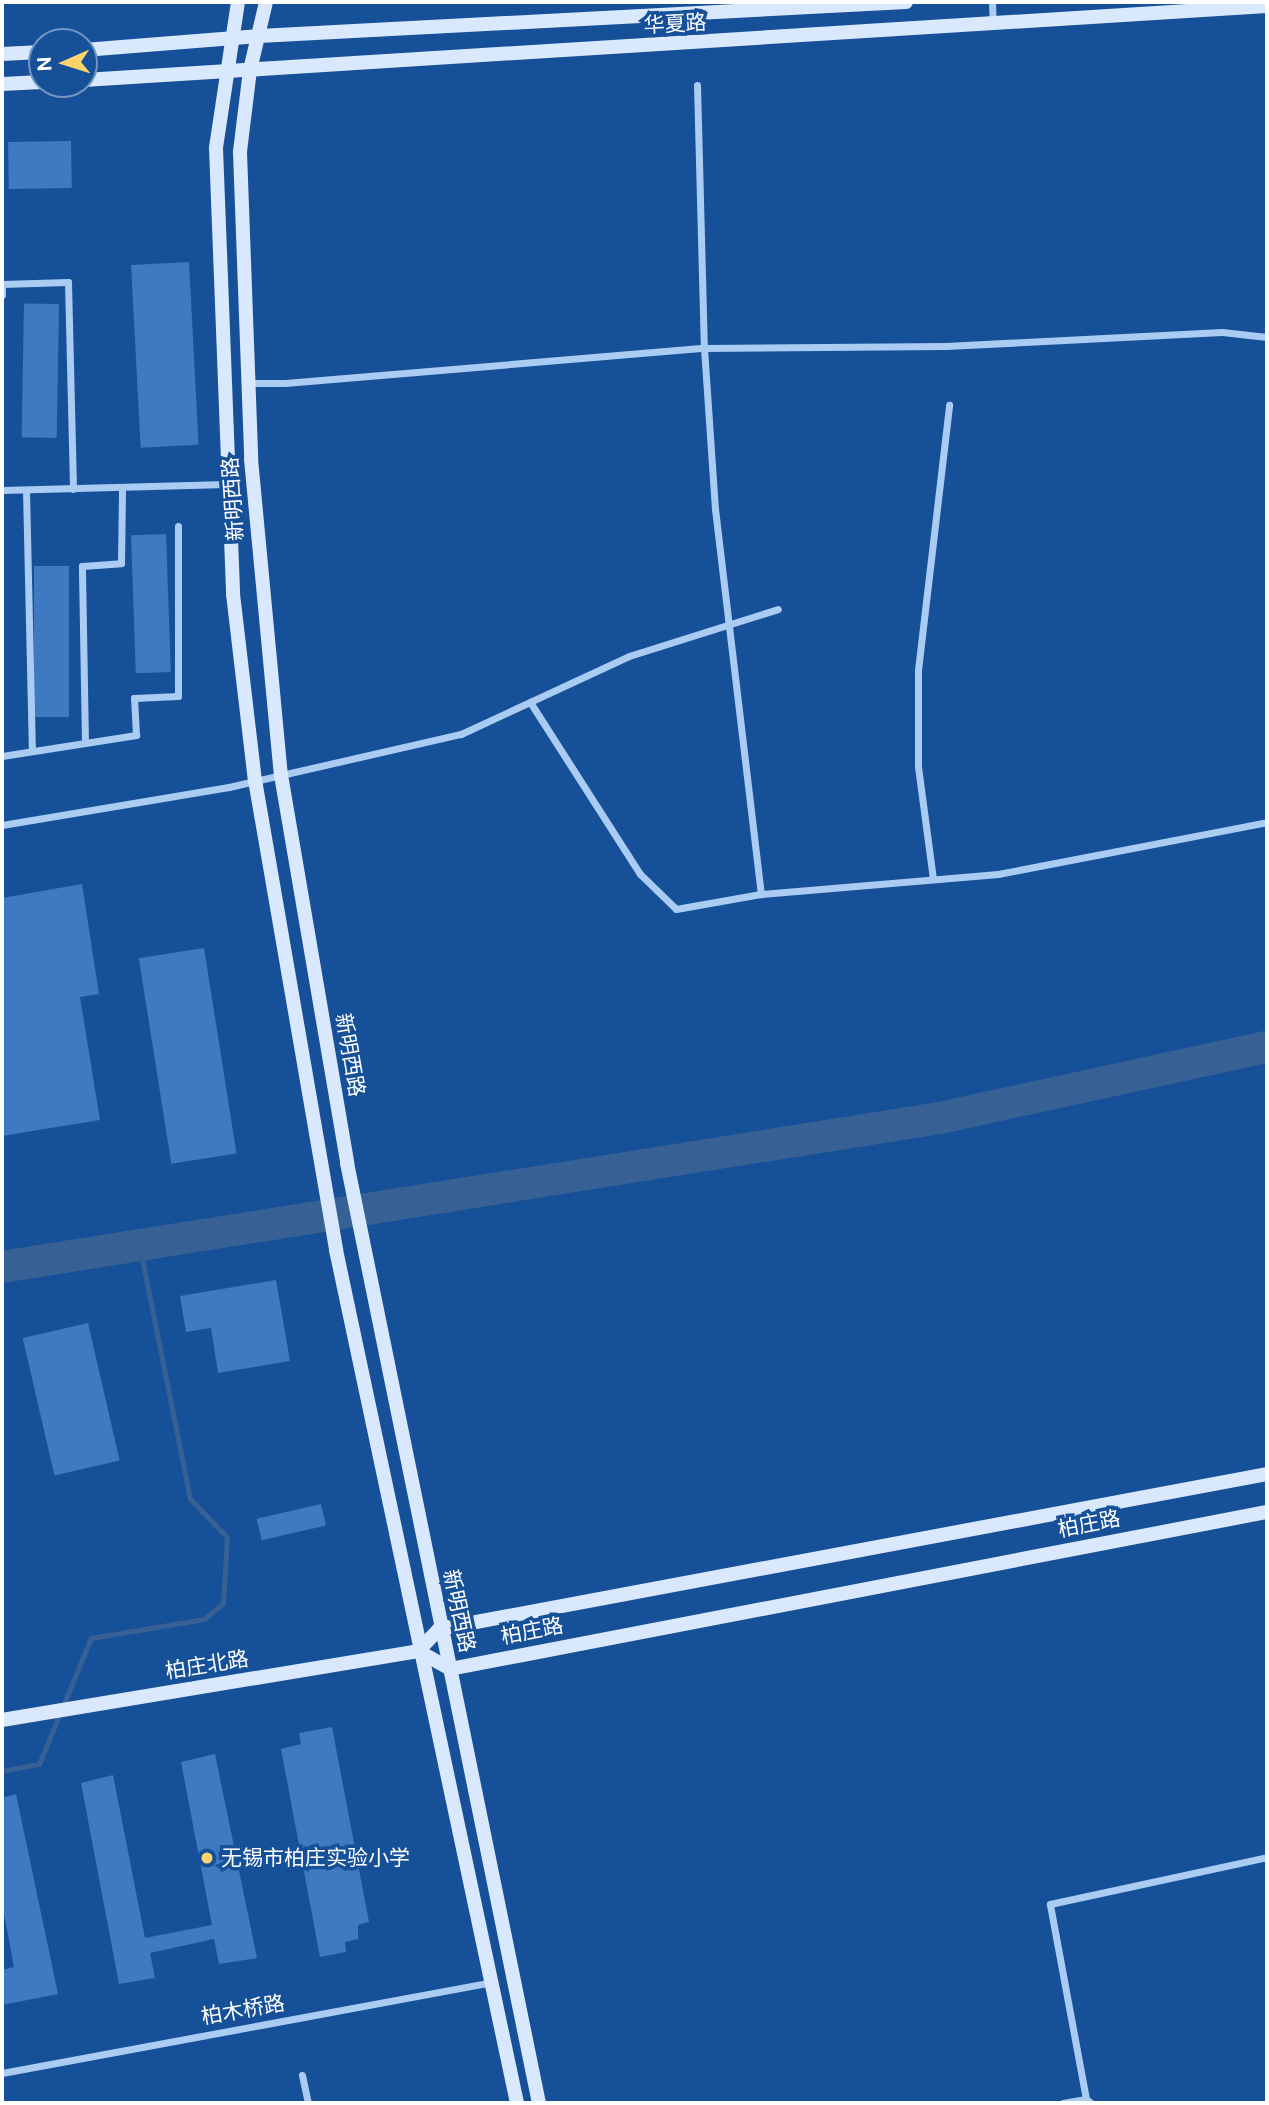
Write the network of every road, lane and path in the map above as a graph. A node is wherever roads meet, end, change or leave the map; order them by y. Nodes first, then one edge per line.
1 (238, 2) edge
2 (266, 2) edge
3 (906, 2) edge
4 (992, 2) edge
5 (1267, 6) edge
6 (993, 26) junction
7 (259, 36) junction
8 (229, 38) junction
9 (98, 49) edge
10 (28, 53) edge
11 (2, 54) edge
12 (250, 70) junction
13 (224, 72) junction
14 (98, 79) edge
15 (28, 83) edge
16 (2, 84) edge
17 (697, 85) dead end
18 (2, 295) edge
19 (1267, 337) edge
20 (704, 348) junction
21 (247, 383) junction
22 (949, 405) dead end
23 (227, 484) junction
24 (73, 489) junction
25 (122, 489) junction
26 (2, 490) edge
27 (26, 490) junction
28 (178, 526) dead end
29 (778, 609) dead end
30 (729, 625) junction
31 (530, 702) junction
32 (85, 743) junction
33 (32, 751) junction
34 (2, 756) edge
35 (281, 775) junction
36 (255, 780) junction
37 (1267, 822) edge
38 (2, 825) edge
39 (933, 878) junction
40 (761, 894) junction
41 (1267, 1474) edge
42 (1267, 1512) edge
43 (439, 1629) junction
44 (418, 1651) junction
45 (450, 1669) junction
46 (2, 1720) edge
47 (1267, 1857) edge
48 (491, 1982) junction
49 (2, 2073) edge
50 (302, 2076) dead end
51 (1088, 2101) edge
52 (308, 2103) edge
53 (517, 2103) edge
54 (539, 2103) edge
55 (1063, 2103) edge

1 - 8 street, 新明西路
2 - 7 street, 新明西路
3 - 7 street, 华夏路
4 - 6 street
5 - 6 street, 华夏路
6 - 12 street, 华夏路
7 - 8 street, 华夏路
7 - 12 street, 新明西路
8 - 9 street, 华夏路
8 - 13 street, 新明西路
10 - 11 street
12 - 13 street, 华夏路
12 - 21 street, 新明西路
13 - 14 street, 华夏路
13 - 23 street, 新明西路
15 - 16 street
17 - 20 street
18 - 24 street
19 - 20 street
20 - 21 street
20 - 30 street
21 - 35 street, 新明西路
22 - 39 street
23 - 25 street
23 - 36 street, 新明西路
24 - 25 street
24 - 27 street
25 - 32 street
26 - 27 street
27 - 33 street
28 - 32 street
29 - 30 street
30 - 31 street
30 - 40 street
31 - 35 street
31 - 40 street
32 - 33 street
33 - 34 street
35 - 36 street
35 - 43 street, 新明西路
36 - 38 street
36 - 44 street, 新明西路
37 - 39 street
39 - 40 street
41 - 43 street, 柏庄路
42 - 45 street, 柏庄路
43 - 44 street
43 - 45 street, 新明西路
44 - 45 street
44 - 46 street, 柏庄北路
44 - 48 street, 新明西路
45 - 54 street, 新明西路
47 - 51 street
48 - 49 street, 柏木桥路
48 - 53 street, 新明西路
50 - 52 street
51 - 55 street

